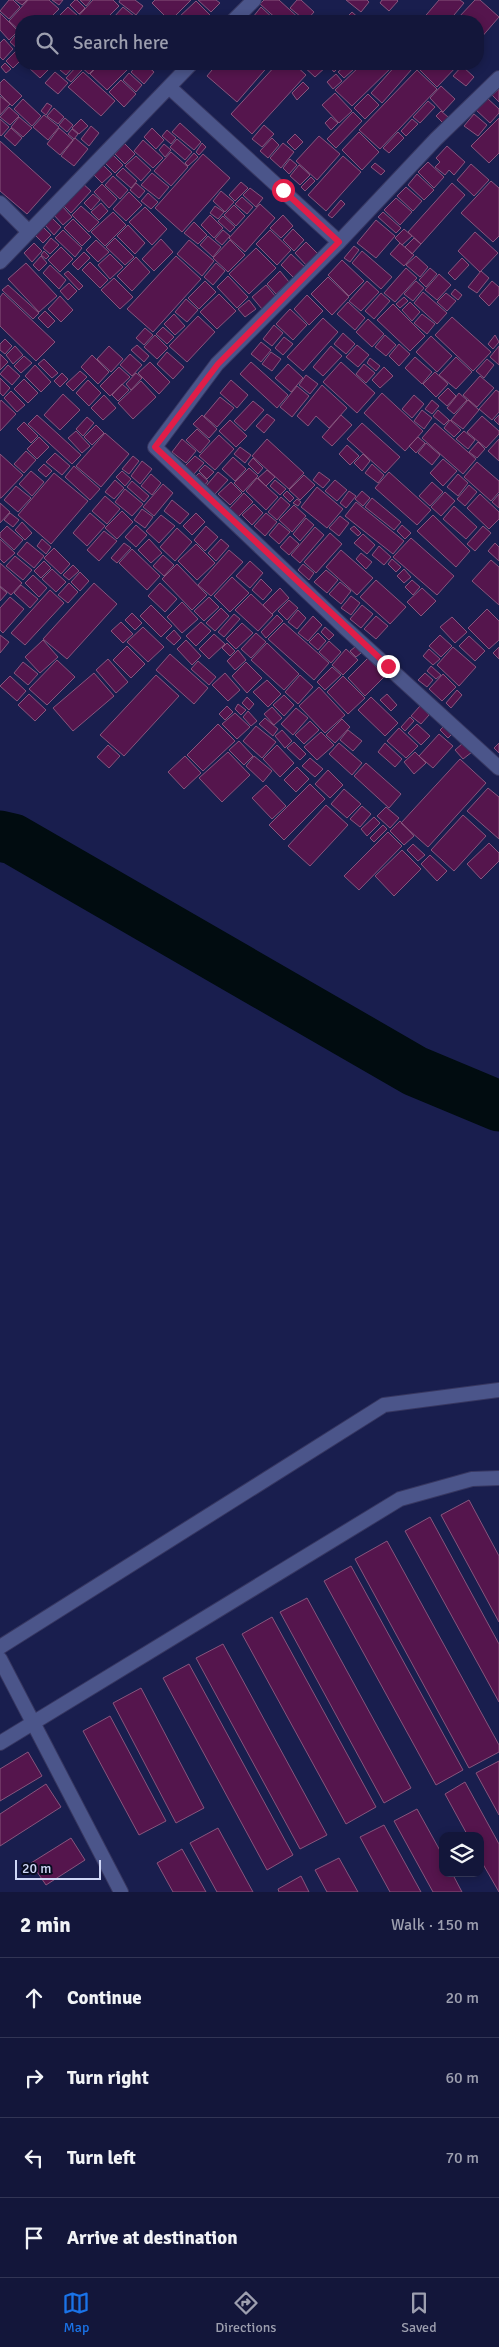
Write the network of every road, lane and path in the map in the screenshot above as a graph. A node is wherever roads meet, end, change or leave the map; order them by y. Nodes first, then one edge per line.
1 (254, 0) edge
2 (239, 15) edge
3 (186, 70) edge
4 (499, 78) edge
5 (169, 87) junction
6 (0, 203) edge
7 (28, 232) junction
8 (339, 242) junction
9 (0, 262) edge
10 (499, 768) edge
11 (499, 1390) edge
12 (499, 1478) edge
13 (0, 1647) edge
14 (0, 1658) edge
15 (33, 1721) junction
16 (0, 1743) edge
17 (121, 1892) edge

1 - 2 street
3 - 5 street
4 - 8 street
5 - 7 street
5 - 8 street
6 - 7 street
7 - 9 street
8 - 10 street
11 - 13 street
12 - 15 street
14 - 15 street
15 - 16 street
15 - 17 street

